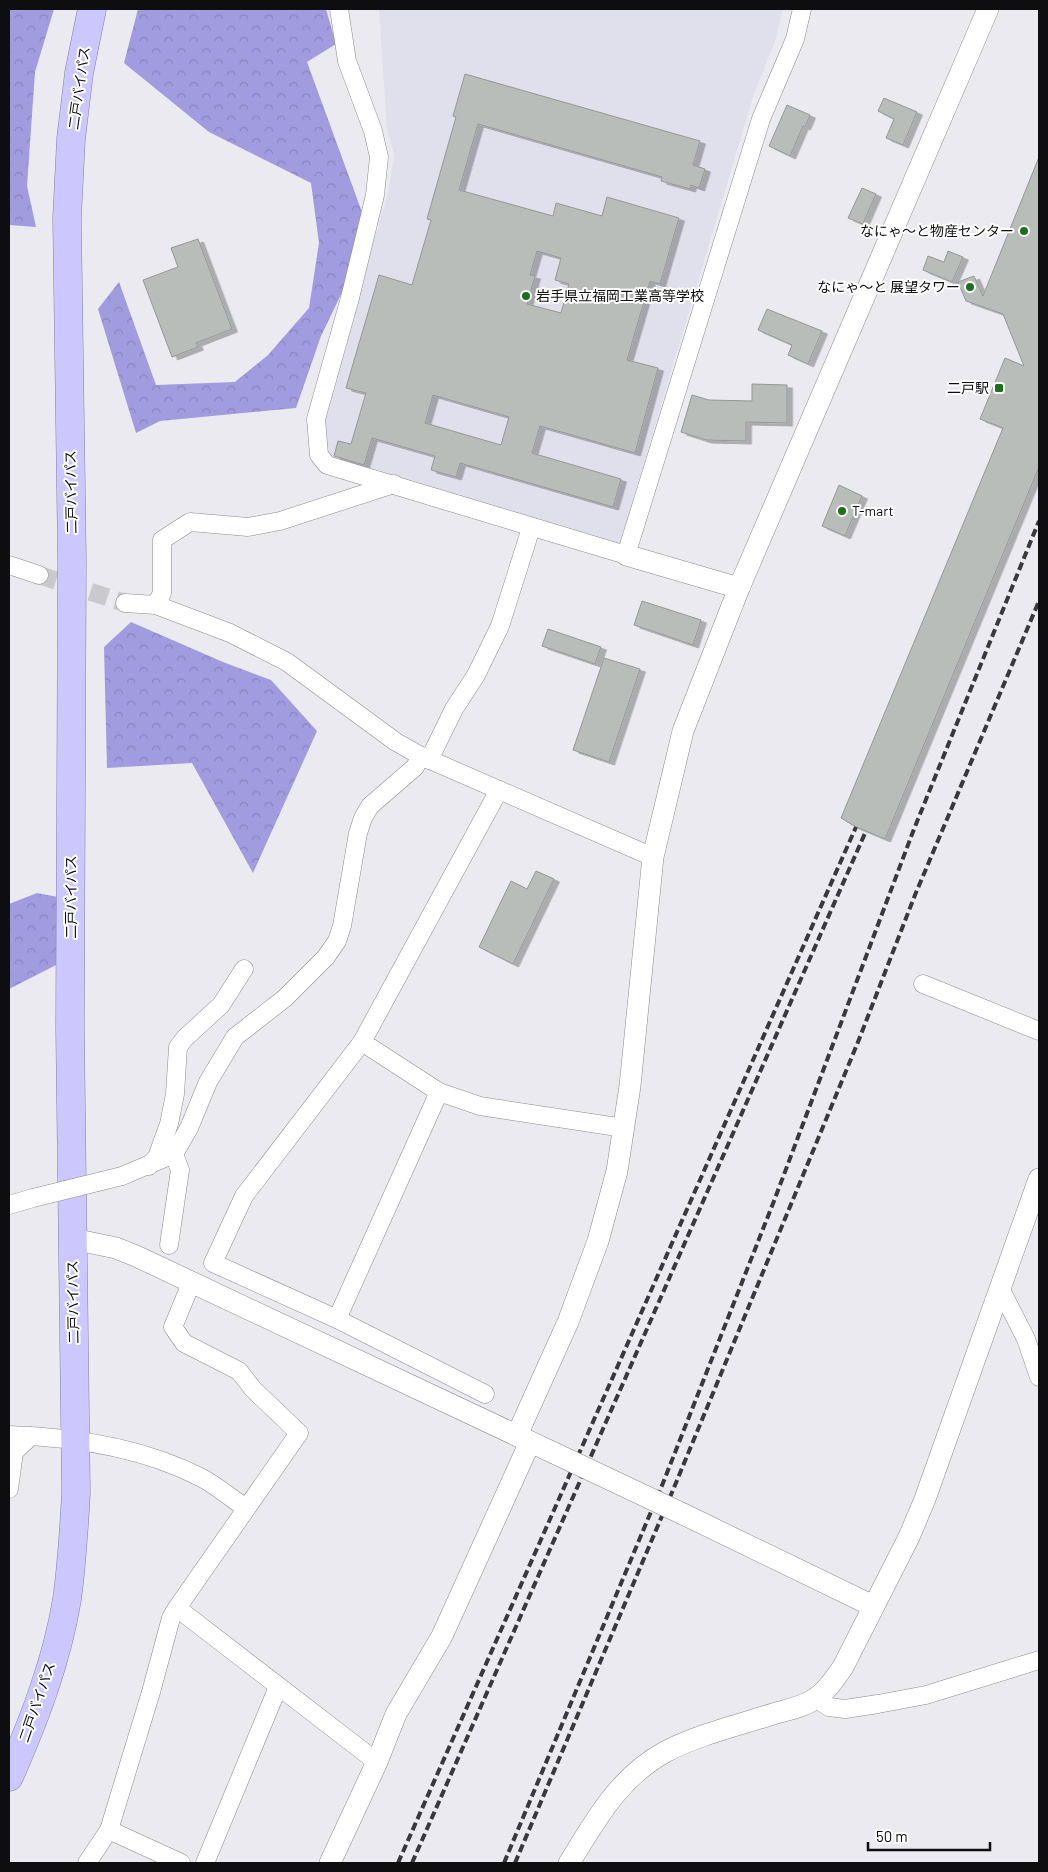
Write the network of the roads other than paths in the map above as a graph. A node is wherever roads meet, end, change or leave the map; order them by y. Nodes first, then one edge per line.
1 (92, 9) edge
2 (339, 9) edge
3 (802, 9) edge
4 (988, 9) edge
5 (394, 484) junction
6 (531, 528) junction
7 (626, 555) junction
8 (9, 565) edge
9 (38, 575) tunnel mouth
10 (739, 588) junction
11 (125, 603) tunnel mouth
12 (156, 606) junction
13 (424, 758) junction
14 (499, 790) junction
15 (653, 857) junction
16 (244, 969) dead end
17 (923, 984) dead end
18 (1039, 1031) edge
19 (362, 1042) junction
20 (439, 1092) junction
21 (624, 1128) junction
22 (174, 1154) junction
23 (149, 1167) junction
24 (1039, 1179) edge
25 (9, 1205) edge
26 (73, 1239) junction
27 (169, 1245) dead end
28 (192, 1281) junction
29 (1001, 1290) junction
30 (337, 1319) junction
31 (1039, 1377) edge
32 (486, 1394) dead end
33 (9, 1435) edge
34 (31, 1436) junction
35 (524, 1439) junction
36 (76, 1441) junction
37 (9, 1489) edge
38 (246, 1508) junction
39 (873, 1606) junction
40 (177, 1608) junction
41 (1039, 1660) edge
42 (278, 1687) junction
43 (816, 1699) junction
44 (377, 1762) junction
45 (9, 1776) edge
46 (109, 1830) junction
47 (87, 1863) edge
48 (181, 1863) edge
49 (205, 1863) edge
50 (330, 1863) edge
51 (569, 1863) edge

1 - 26 highway, 二戸バイパス
2 - 5 street
3 - 7 street
4 - 10 street
5 - 6 street
5 - 12 street
6 - 7 street
6 - 13 street
7 - 10 street
8 - 9 street
10 - 15 street
11 - 12 street
12 - 13 street
13 - 14 street
13 - 22 street
14 - 15 street
14 - 19 street
15 - 21 street
16 - 23 street
17 - 18 street
19 - 20 street
19 - 30 street
20 - 21 street
20 - 30 street
21 - 35 street
22 - 23 street
22 - 27 street
23 - 25 street, bridge
24 - 29 street
26 - 28 street
26 - 36 highway, 二戸バイパス
28 - 35 street
28 - 38 street
29 - 31 street
29 - 39 street
30 - 32 street
33 - 34 street
34 - 36 street
34 - 37 street
35 - 39 street, bridge
35 - 44 street
36 - 38 street
36 - 45 highway, 二戸バイパス
38 - 40 street
39 - 43 street
40 - 42 street
40 - 46 street
41 - 43 street
42 - 44 street
42 - 49 street
43 - 51 street
44 - 50 street
46 - 47 street
46 - 48 street

